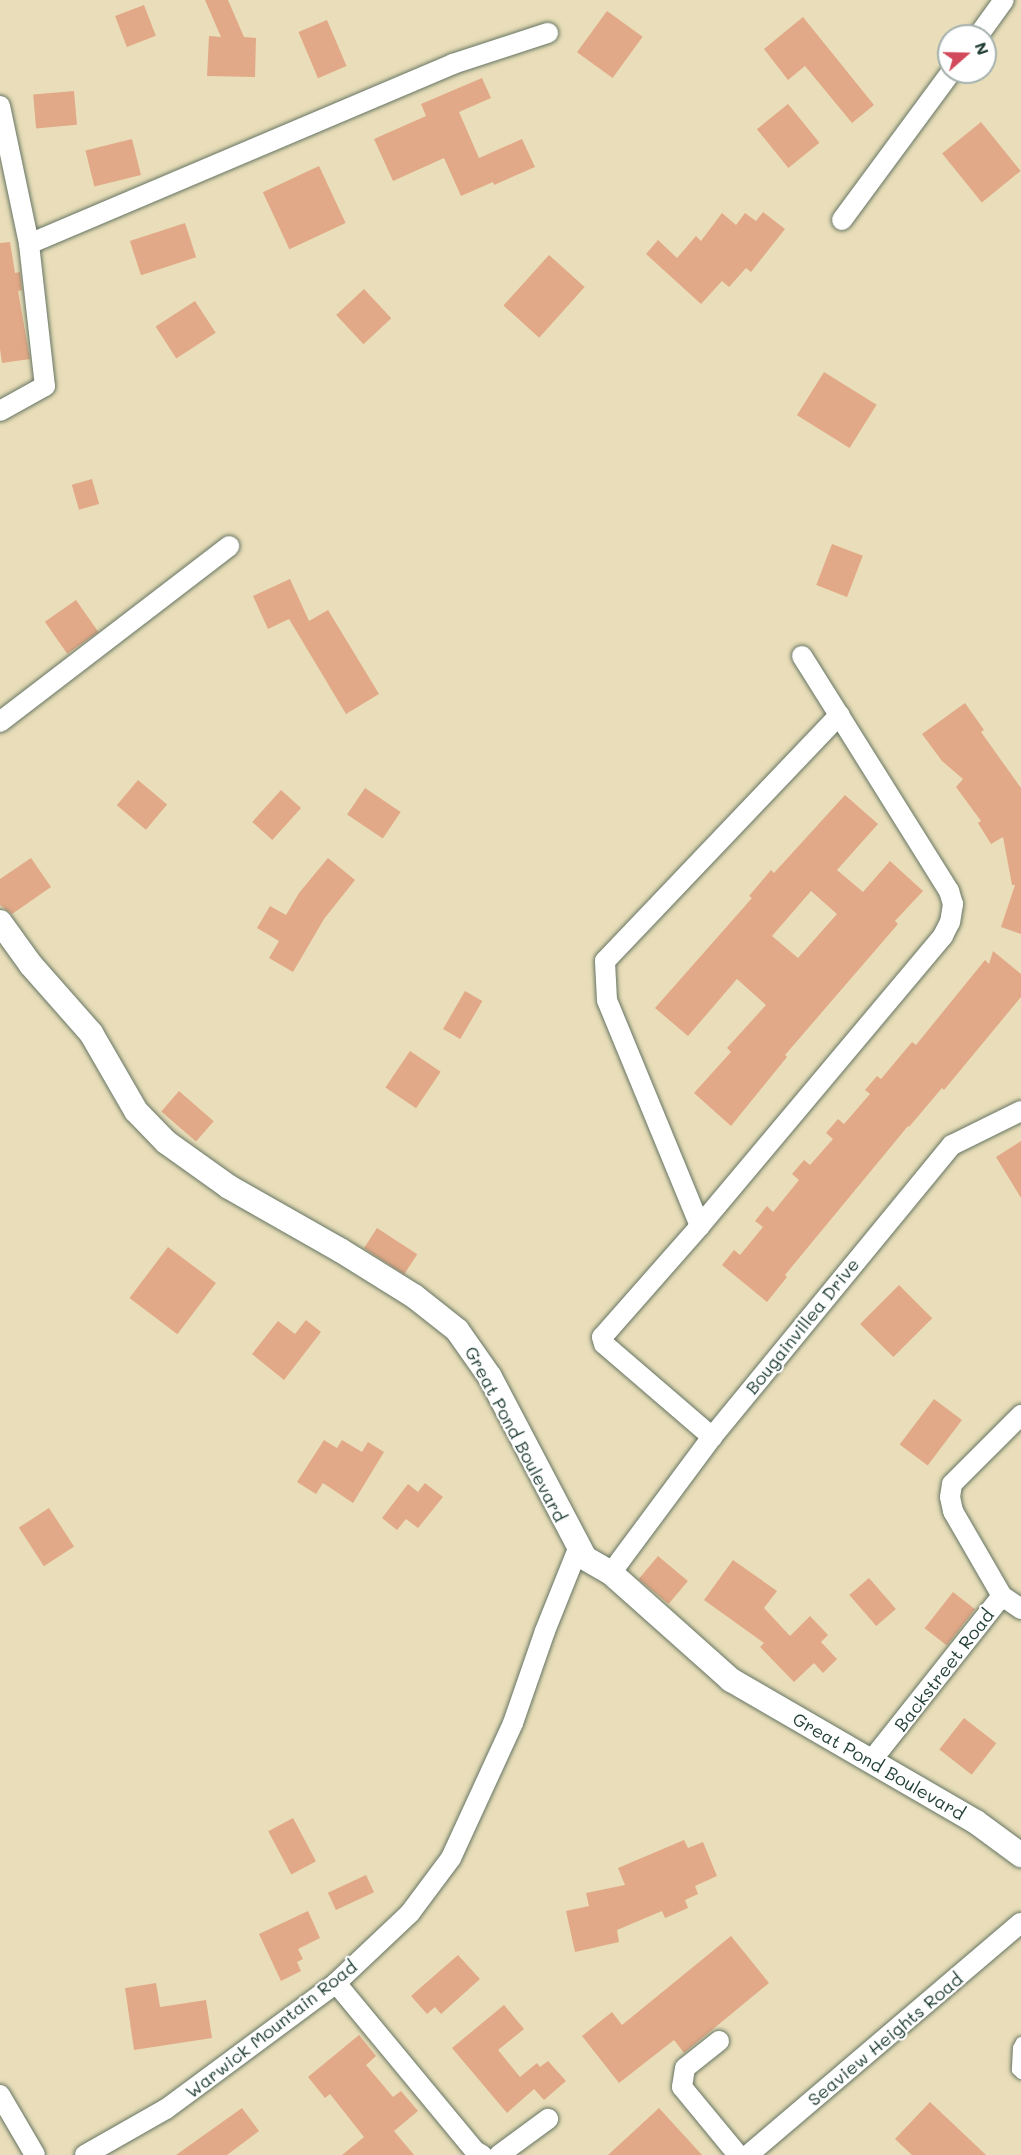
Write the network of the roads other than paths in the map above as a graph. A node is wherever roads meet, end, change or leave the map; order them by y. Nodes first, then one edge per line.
1 (1004, 0) edge
2 (987, 24) edge
3 (548, 33) dead end
4 (942, 84) edge
5 (0, 106) edge
6 (842, 220) dead end
7 (29, 244) junction
8 (0, 411) edge
9 (229, 546) dead end
10 (802, 656) dead end
11 (839, 715) junction
12 (0, 722) edge
13 (0, 922) edge
14 (1021, 1112) edge
15 (700, 1226) junction
16 (1021, 1415) edge
17 (712, 1437) junction
18 (578, 1549) junction
19 (611, 1573) junction
20 (1002, 1596) junction
21 (1021, 1609) edge
22 (871, 1761) junction
23 (1021, 1856) edge
24 (1021, 1923) edge
25 (336, 1983) junction
26 (719, 2041) dead end
27 (1021, 2042) edge
28 (1021, 2074) edge
29 (0, 2095) edge
30 (548, 2119) dead end
31 (35, 2155) edge
32 (85, 2155) edge
33 (482, 2155) edge
34 (499, 2155) edge
35 (738, 2155) edge
36 (748, 2155) edge

1 - 2 street
3 - 7 street
4 - 6 street
5 - 7 street
7 - 8 street
9 - 12 street
10 - 11 street
11 - 15 street
11 - 15 street
13 - 18 street, Great Pond Boulevard
14 - 17 street, Bougainvillea Drive
15 - 17 street
16 - 20 street
17 - 19 street, Bougainvillea Drive
18 - 19 street, Great Pond Boulevard
18 - 25 street, Warwick Mountain Road
19 - 22 street, Great Pond Boulevard
20 - 21 street, Backstreet Road
20 - 22 street, Backstreet Road
22 - 23 street, Great Pond Boulevard
24 - 36 street, Seaview Heights Road
25 - 32 street, Warwick Mountain Road
25 - 33 street
26 - 35 street
27 - 28 lane
29 - 31 street
30 - 34 street

